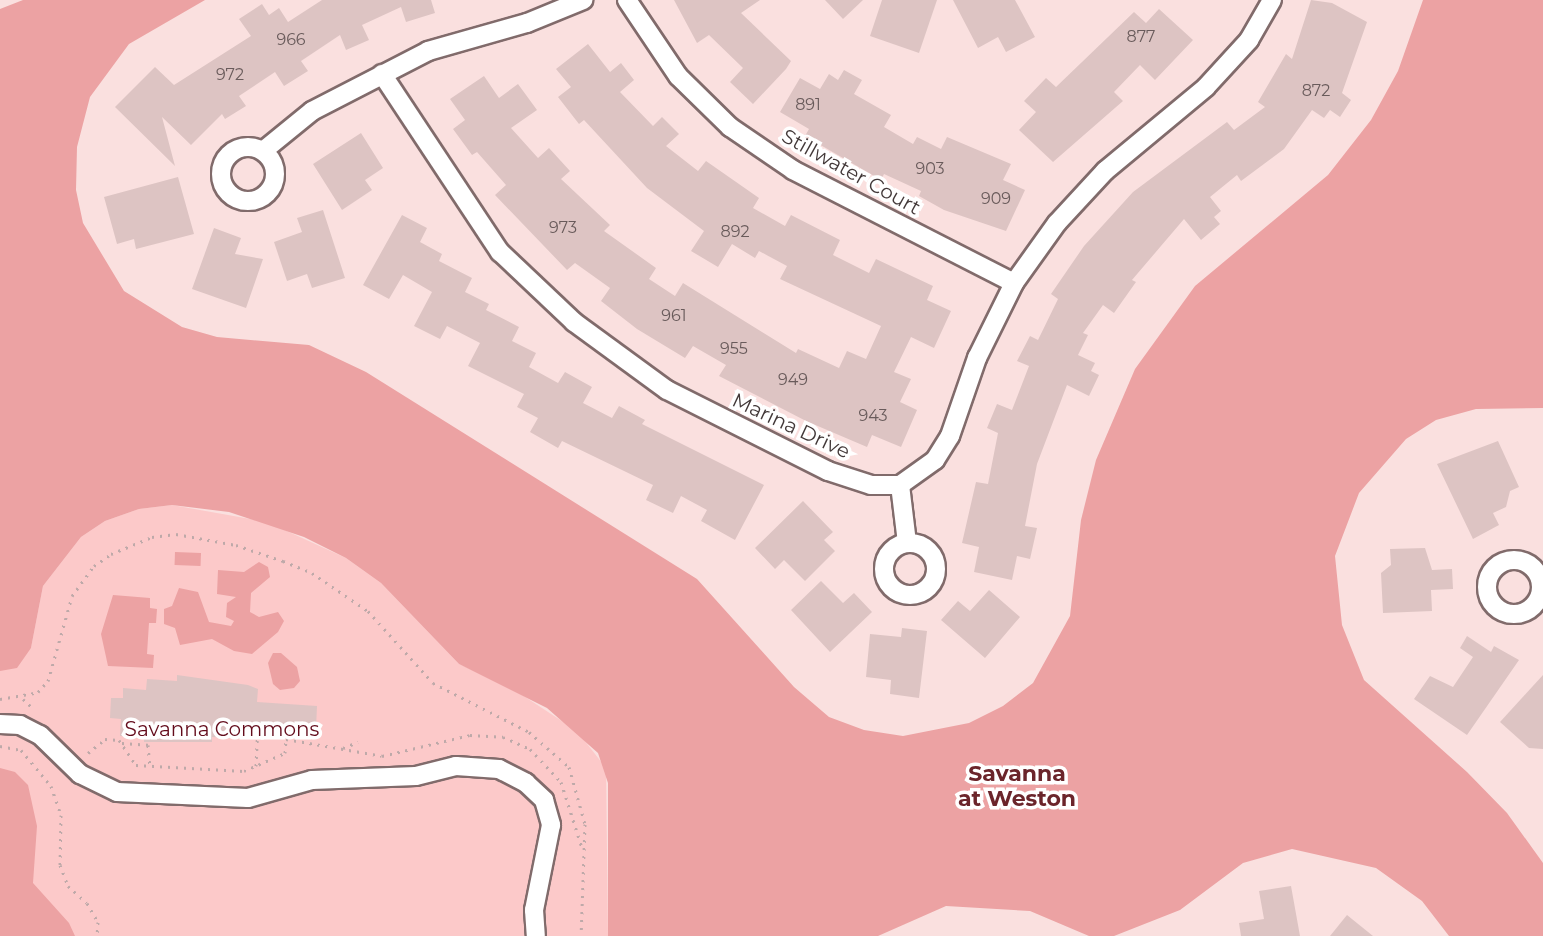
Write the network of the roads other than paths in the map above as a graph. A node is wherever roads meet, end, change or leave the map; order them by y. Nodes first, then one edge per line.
1 (583, 0) edge
2 (627, 0) edge
3 (1272, 0) edge
4 (382, 74) junction
5 (263, 151) dead end
6 (1014, 283) junction
7 (900, 485) junction
8 (907, 543) dead end
9 (0, 724) edge
10 (536, 936) edge

1 - 4 street
2 - 6 street, Stillwater Court
3 - 6 street
4 - 5 street
4 - 7 street, Marina Drive
6 - 7 street
7 - 8 street
9 - 10 street

